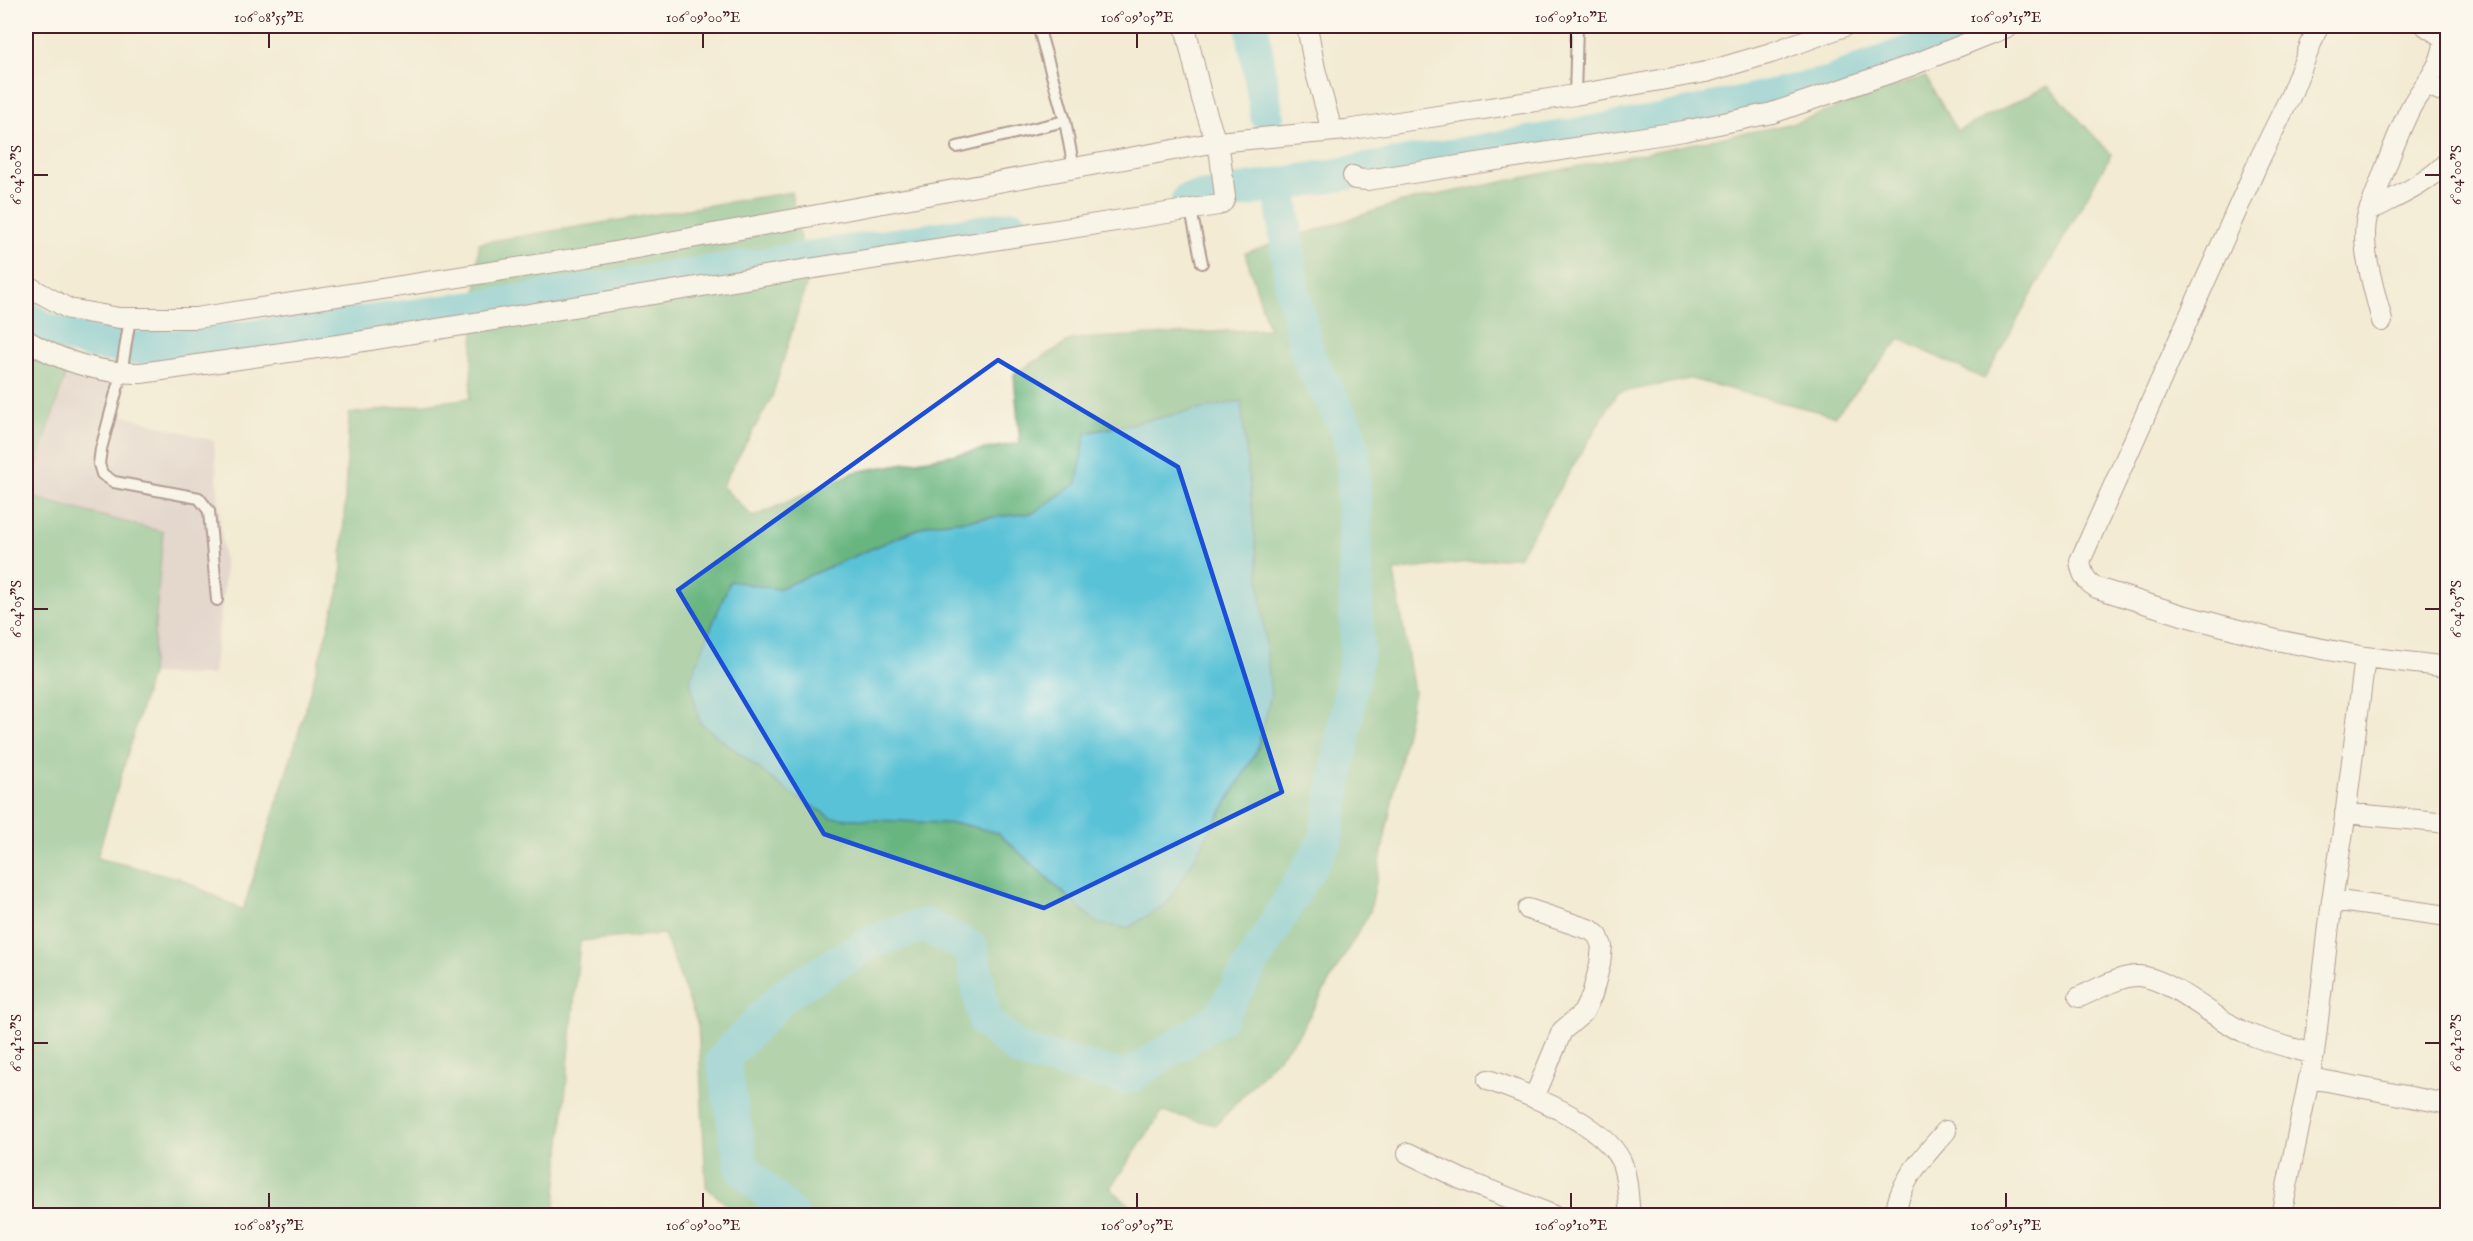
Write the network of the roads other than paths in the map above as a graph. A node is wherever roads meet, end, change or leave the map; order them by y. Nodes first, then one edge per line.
1 (1038, 26) edge
2 (1185, 26) edge
3 (1307, 26) edge
4 (1577, 26) edge
5 (1845, 26) edge
6 (2010, 26) edge
7 (2318, 26) edge
8 (2426, 26) edge
9 (2426, 84) junction
10 (2448, 94) edge
11 (1575, 95) junction
12 (1065, 121) junction
13 (1324, 131) junction
14 (1224, 146) junction
15 (957, 147) dead end
16 (2448, 161) edge
17 (1074, 169) junction
18 (1353, 176) dead end
19 (1191, 211) junction
20 (2369, 211) junction
21 (1202, 263) dead end
22 (26, 285) edge
23 (2382, 321) dead end
24 (129, 324) junction
25 (26, 340) edge
26 (122, 367) junction
27 (217, 600) dead end
28 (2365, 657) junction
29 (2448, 667) edge
30 (2345, 813) junction
31 (2448, 823) edge
32 (2332, 900) junction
33 (1528, 909) dead end
34 (2448, 916) edge
35 (2079, 997) dead end
36 (2314, 1054) junction
37 (2311, 1078) junction
38 (1488, 1080) dead end
39 (1534, 1098) junction
40 (2448, 1104) edge
41 (1946, 1131) dead end
42 (1408, 1154) dead end
43 (1555, 1215) edge
44 (1629, 1215) edge
45 (1896, 1215) edge
46 (2281, 1215) edge

1 - 12 lane
2 - 14 street
3 - 13 street
4 - 11 lane
5 - 11 street
6 - 18 street
7 - 28 street
8 - 9 street
9 - 10 street
9 - 20 street
11 - 13 street
12 - 15 lane
12 - 17 lane
13 - 14 street
14 - 17 street
14 - 19 street
16 - 20 street
17 - 24 street
19 - 21 lane
19 - 26 street
20 - 23 street
22 - 24 street
24 - 26 lane
25 - 26 street
26 - 27 lane
28 - 29 street
28 - 30 street
30 - 31 street
30 - 32 street
32 - 34 street
32 - 36 street
33 - 39 street
35 - 36 street
36 - 37 street
37 - 40 street
37 - 46 street
38 - 39 street
39 - 44 street
41 - 45 street
42 - 43 street

